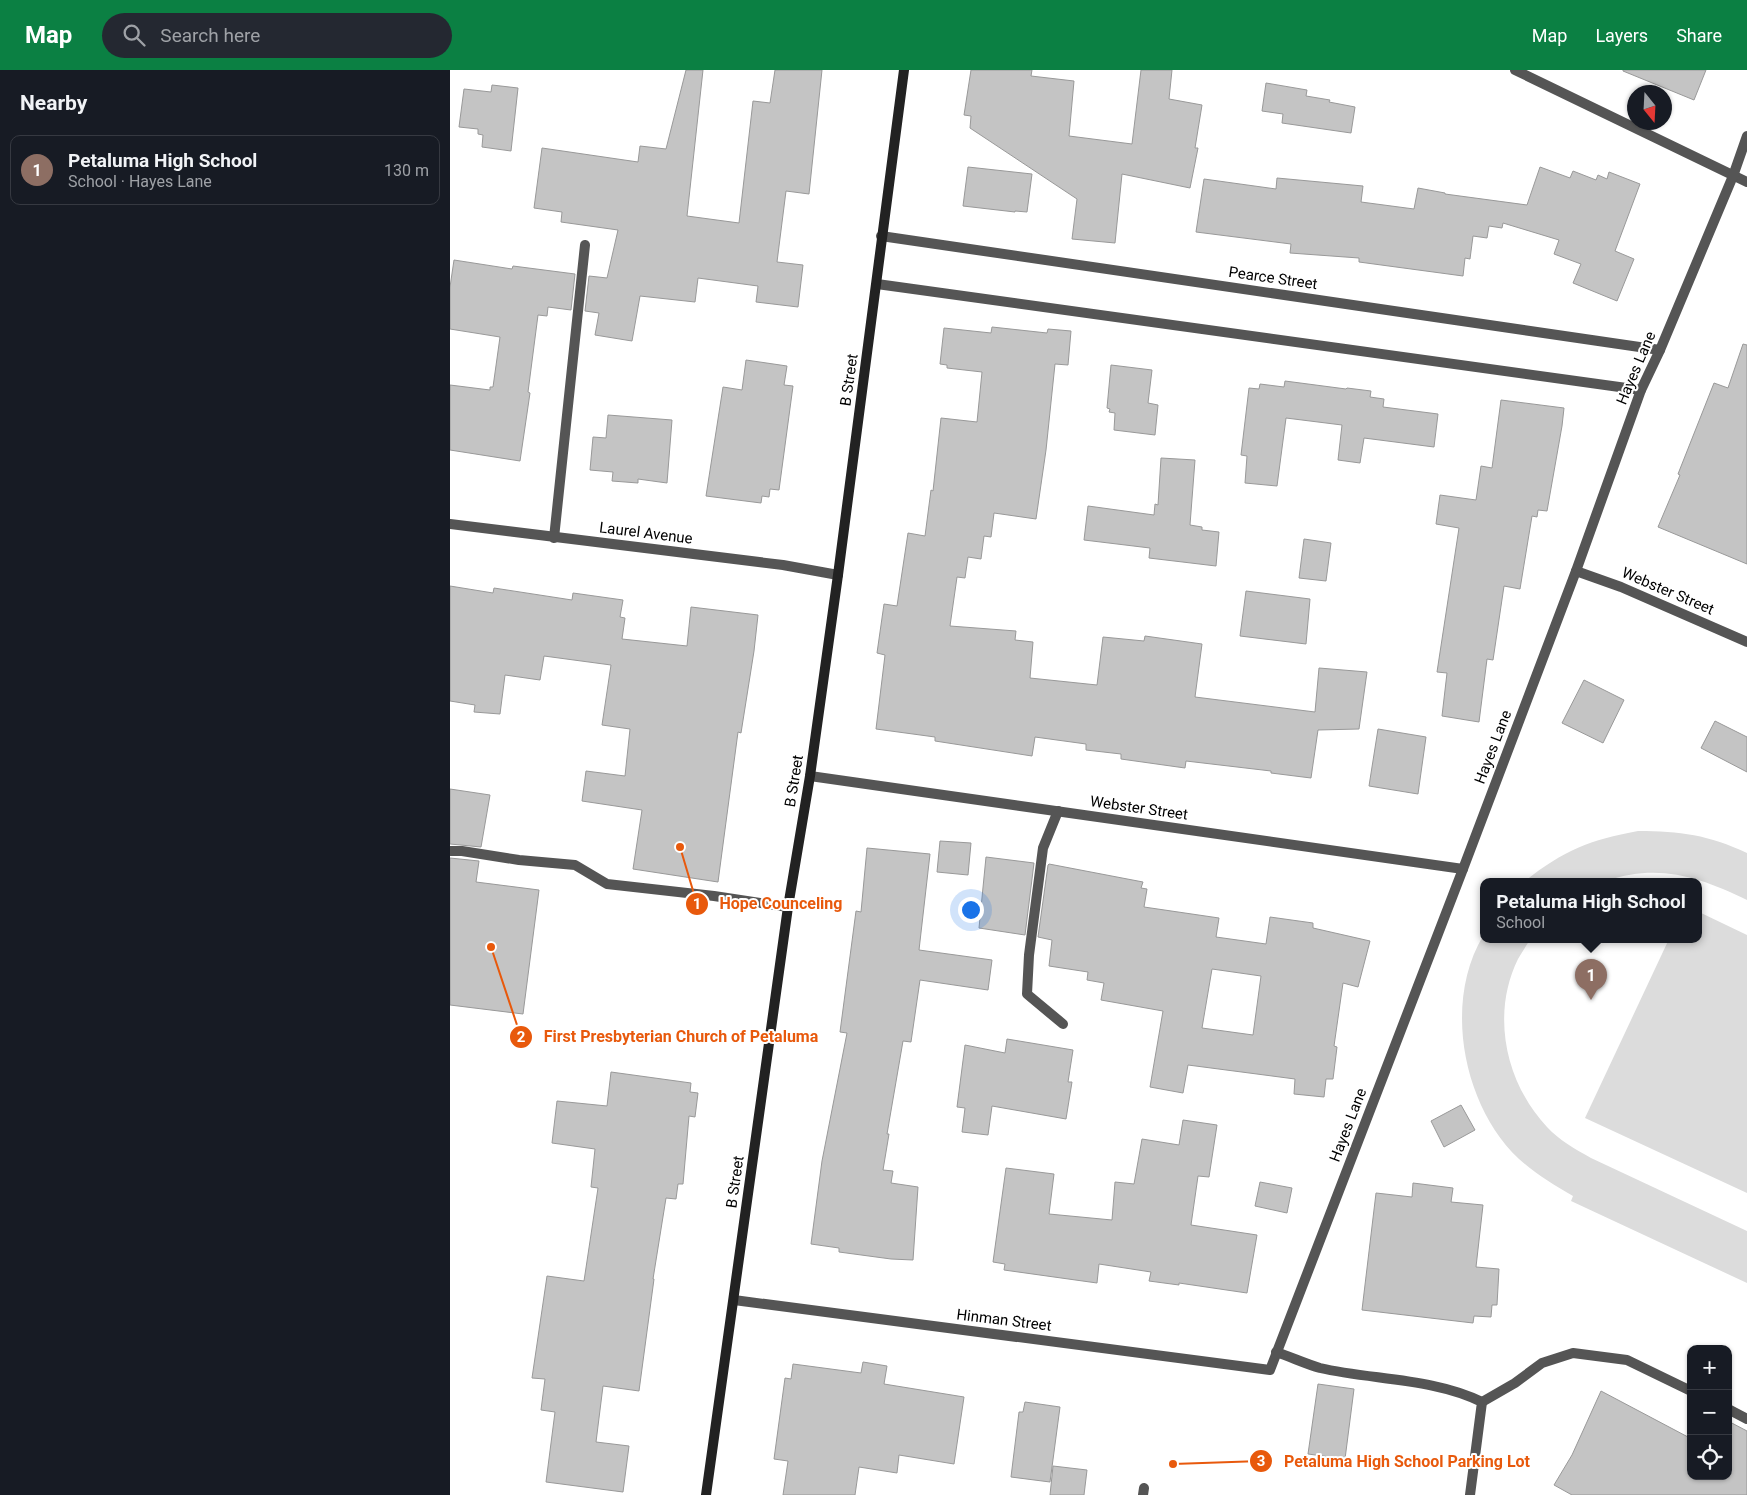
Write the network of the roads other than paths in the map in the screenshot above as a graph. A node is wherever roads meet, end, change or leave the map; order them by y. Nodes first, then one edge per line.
1 (904, 70) edge
2 (1515, 70) edge
3 (1747, 136) edge
4 (1733, 176) junction
5 (1747, 182) edge
6 (881, 236) junction
7 (585, 245) dead end
8 (877, 284) junction
9 (1660, 350) junction
10 (1641, 390) junction
11 (450, 524) edge
12 (554, 538) junction
13 (1576, 571) junction
14 (838, 575) junction
15 (1747, 642) edge
16 (810, 776) junction
17 (1058, 811) junction
18 (450, 851) edge
19 (1463, 869) junction
20 (788, 907) junction
21 (1063, 1024) dead end
22 (734, 1300) junction
23 (1276, 1352) junction
24 (1270, 1370) joint
25 (1689, 1390) edge
26 (1482, 1402) junction
27 (1732, 1411) edge
28 (1747, 1419) edge
29 (706, 1495) edge
30 (1470, 1495) edge

1 - 6 street, B Street
2 - 4 street
3 - 4 street, Hayes Lane
4 - 5 street
4 - 9 street, Hayes Lane
6 - 8 street, B Street
6 - 9 street, Pearce Street
7 - 12 street
8 - 10 street
8 - 14 street, B Street
9 - 10 street, Hayes Lane
10 - 13 street, Hayes Lane
11 - 12 street, Laurel Avenue
12 - 14 street, Laurel Avenue
13 - 15 street, Webster Street
13 - 19 street, Hayes Lane
14 - 16 street, B Street
16 - 17 street, Webster Street
16 - 20 street, B Street
17 - 19 street, Webster Street
17 - 21 street
18 - 20 street
19 - 23 street, Hayes Lane
20 - 22 street, B Street
22 - 24 street, Hinman Street
22 - 29 street, B Street
23 - 24 street, Hayes Lane
23 - 26 street
25 - 26 street
26 - 30 street
27 - 28 street

